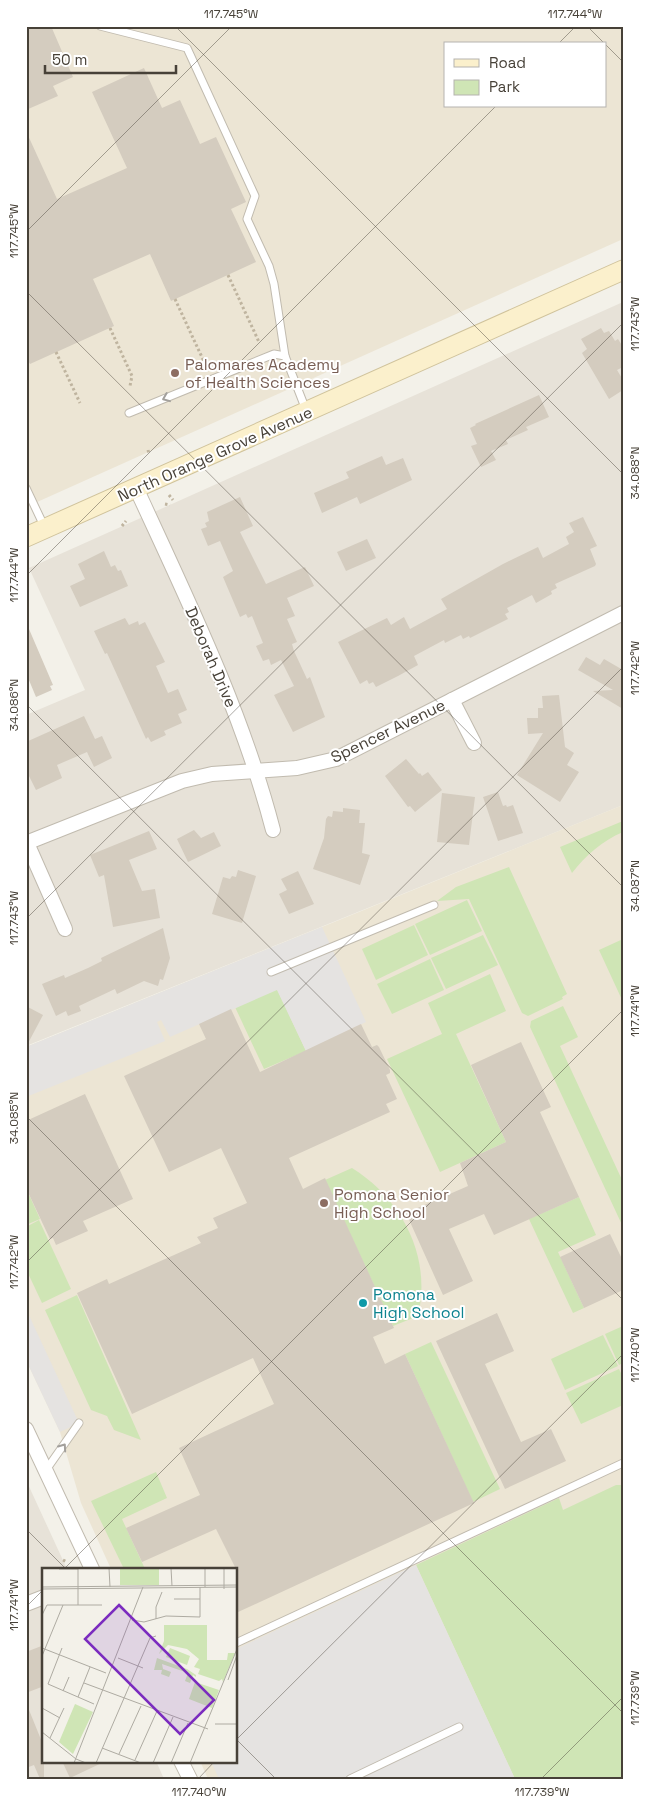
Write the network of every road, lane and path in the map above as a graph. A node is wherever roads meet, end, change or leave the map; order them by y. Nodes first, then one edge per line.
1 (100, 26) edge
2 (623, 270) edge
3 (228, 275) dead end
4 (175, 299) dead end
5 (110, 328) dead end
6 (259, 342) dead end
7 (56, 352) dead end
8 (286, 356) junction
9 (206, 366) dead end
10 (130, 386) dead end
11 (80, 404) dead end
12 (307, 412) junction
13 (130, 413) dead end
14 (26, 488) edge
15 (136, 490) junction
16 (169, 495) dead end
17 (173, 500) dead end
18 (165, 504) dead end
19 (170, 505) dead end
20 (126, 521) dead end
21 (122, 526) dead end
22 (45, 529) junction
23 (26, 537) edge
24 (623, 613) edge
25 (452, 700) junction
26 (474, 743) dead end
27 (255, 771) junction
28 (273, 830) dead end
29 (26, 843) edge
30 (434, 905) dead end
31 (65, 930) dead end
32 (271, 972) dead end
33 (80, 1423) dead end
34 (26, 1429) edge
35 (623, 1463) edge
36 (46, 1470) junction
37 (92, 1568) edge
38 (42, 1598) edge
39 (26, 1604) edge
40 (238, 1642) edge
41 (459, 1727) dead end
42 (182, 1762) edge
43 (190, 1779) edge
44 (350, 1779) edge

1 - 8 lane
2 - 12 main road, North Orange Grove Avenue
3 - 6 path
4 - 9 path
5 - 10 path
7 - 11 path
8 - 12 lane
8 -> 13 lane
12 - 15 main road, North Orange Grove Avenue
14 - 22 lane
15 - 22 main road, North Orange Grove Avenue
15 - 27 street, Deborah Drive
16 - 17 path
18 - 19 path
20 - 21 path
22 - 23 main road, North Orange Grove Avenue
24 - 25 street, Spencer Avenue
25 - 26 street
25 - 27 street, Spencer Avenue
27 - 28 street, Deborah Drive
27 - 29 street, Spencer Avenue
29 - 31 street
30 - 32 lane
36 -> 33 lane
34 - 36 street
35 - 40 lane
36 - 37 street
38 - 39 street
41 - 44 lane
42 - 43 street

